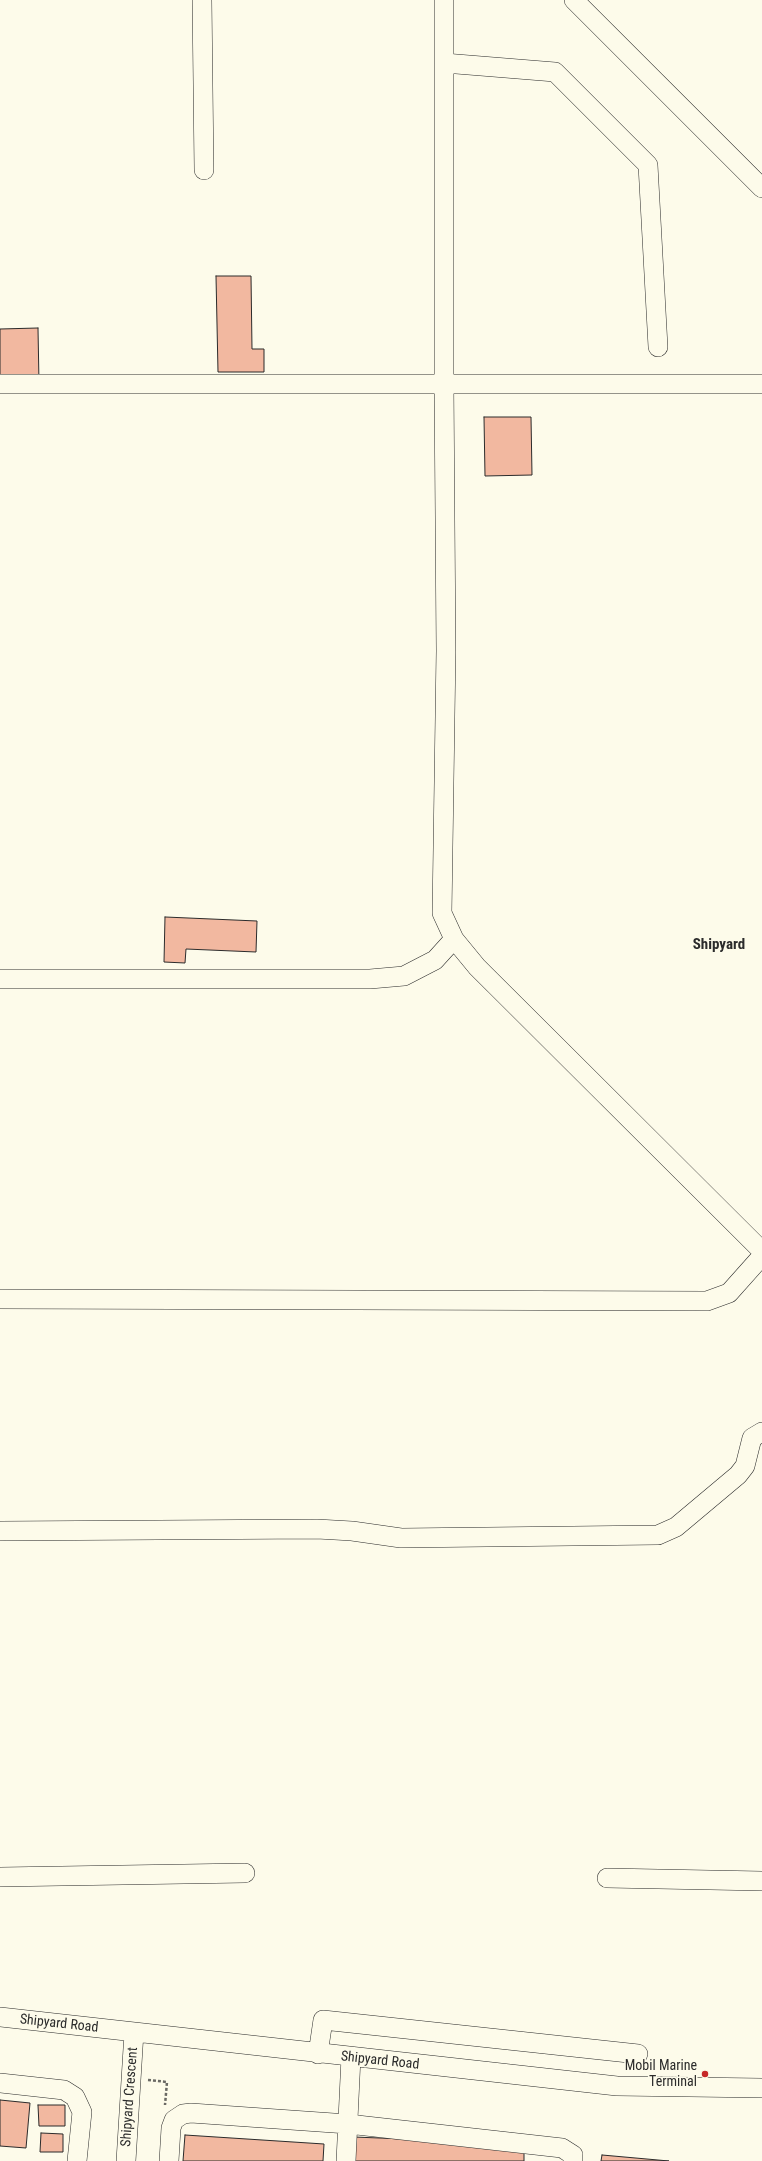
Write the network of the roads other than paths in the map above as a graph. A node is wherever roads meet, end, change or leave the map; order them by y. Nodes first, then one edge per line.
1 (202, 0) edge
2 (444, 0) edge
3 (574, 0) edge
4 (444, 63) junction
5 (204, 170) dead end
6 (762, 188) edge
7 (658, 348) dead end
8 (0, 384) edge
9 (762, 384) edge
10 (444, 385) junction
11 (454, 939) junction
12 (0, 979) edge
13 (762, 1251) edge
14 (762, 1256) edge
15 (0, 1300) edge
16 (762, 1432) edge
17 (0, 1531) edge
18 (245, 1873) dead end
19 (0, 1877) edge
20 (607, 1878) dead end
21 (762, 1881) edge
22 (0, 2017) edge
23 (134, 2032) junction
24 (318, 2054) junction
25 (638, 2054) dead end
26 (351, 2057) junction
27 (0, 2083) edge
28 (762, 2088) edge
29 (348, 2124) junction
30 (77, 2161) edge
31 (126, 2161) edge
32 (170, 2161) edge
33 (346, 2161) edge
34 (573, 2161) edge

1 - 5 street
2 - 4 street
3 - 6 street
4 - 7 street
4 - 10 street
8 - 10 street
9 - 10 street
10 - 11 street
11 - 12 street
11 - 13 street
14 - 15 street
16 - 17 street
18 - 19 street
20 - 21 street
22 - 23 street, Shipyard Road
23 - 24 street, Shipyard Road
23 - 31 street, Shipyard Crescent
24 - 25 street
24 - 26 street, Shipyard Road
26 - 28 street, Shipyard Road
26 - 29 street
27 - 30 street
29 - 32 street
29 - 33 street
29 - 34 street

